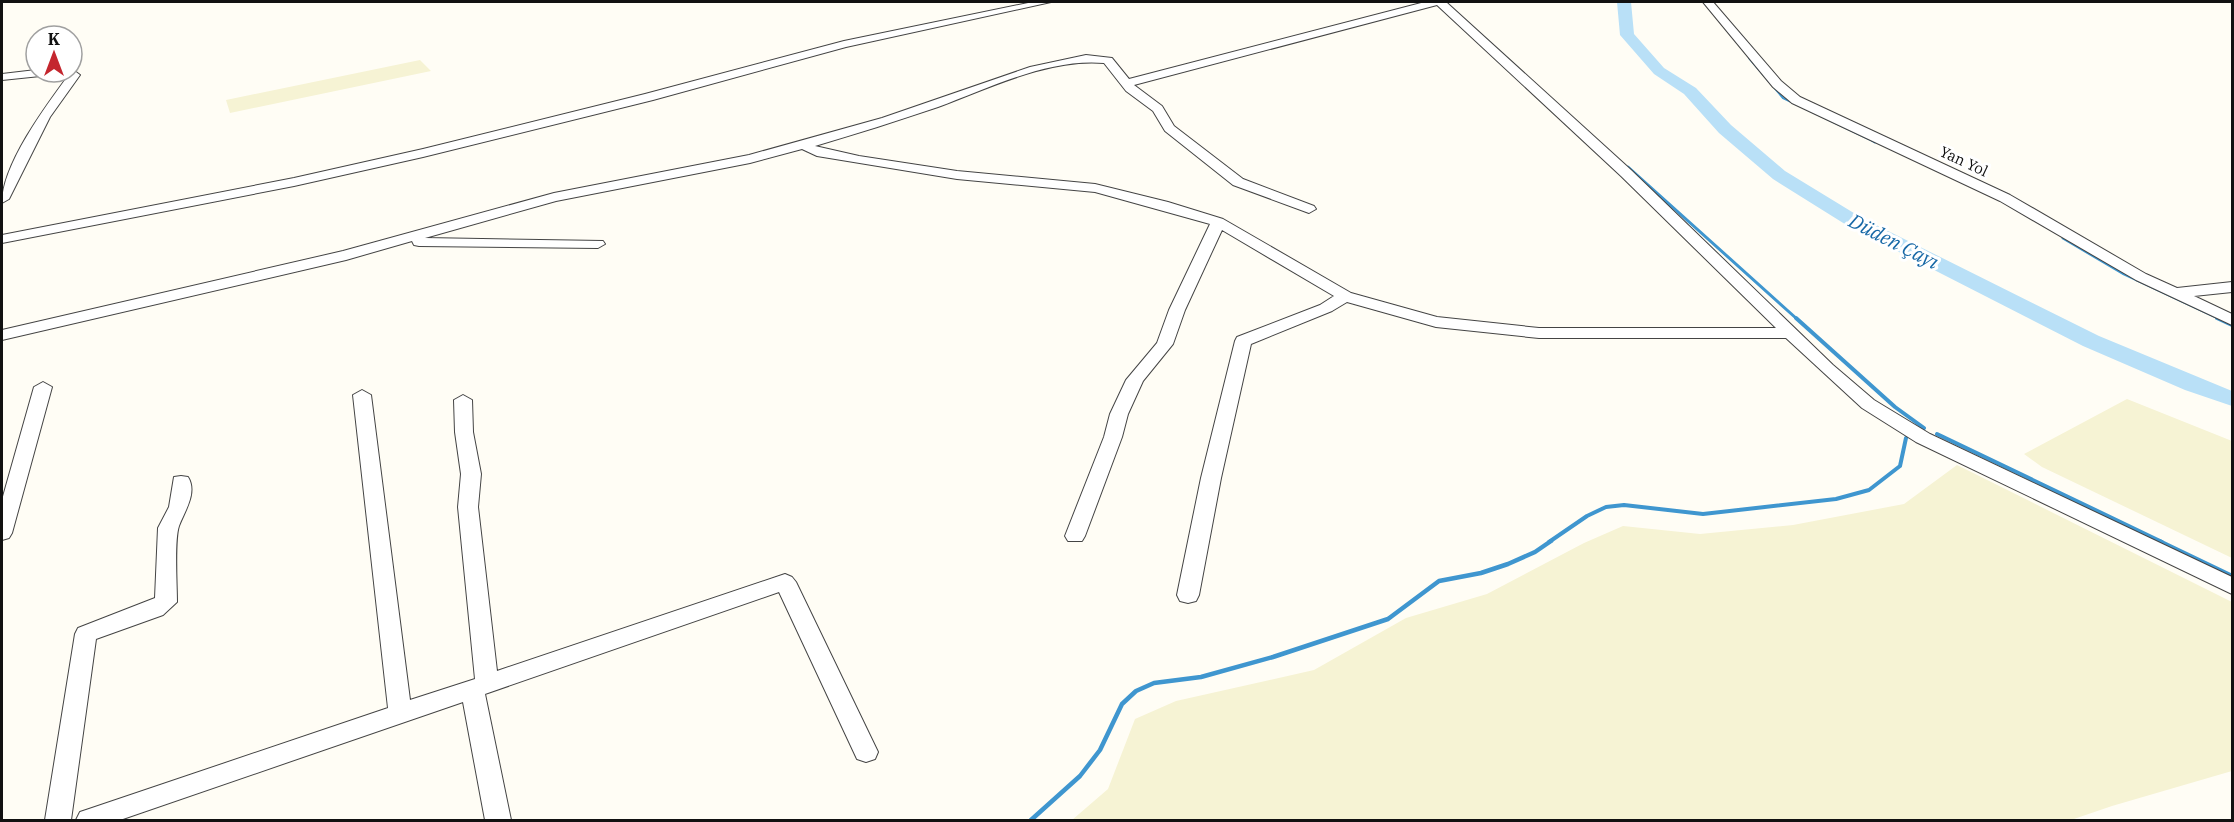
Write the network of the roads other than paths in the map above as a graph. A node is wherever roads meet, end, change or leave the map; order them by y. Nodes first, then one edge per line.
1 (1046, 2) edge
2 (1435, 2) edge
3 (1440, 2) edge
4 (1708, 2) edge
5 (24, 75) edge
6 (2, 77) edge
7 (1126, 82) junction
8 (68, 84) edge
9 (804, 145) junction
10 (2, 199) edge
11 (1309, 209) dead end
12 (1218, 222) junction
13 (2, 239) edge
14 (397, 242) junction
15 (598, 244) dead end
16 (2232, 287) edge
17 (2175, 293) junction
18 (1345, 296) junction
19 (2232, 320) edge
20 (1791, 333) junction
21 (2, 335) edge
22 (43, 387) dead end
23 (362, 395) dead end
24 (463, 400) dead end
25 (181, 482) dead end
26 (2, 533) edge
27 (1075, 536) dead end
28 (2232, 586) edge
29 (1188, 595) dead end
30 (479, 686) junction
31 (400, 714) junction
32 (866, 752) dead end
33 (58, 820) edge
34 (89, 820) edge
35 (498, 820) edge

1 - 13 street
2 - 7 street
3 - 20 street
4 - 17 street, Yan Yol
5 - 6 street
7 - 9 street
7 - 11 street
8 - 10 street
9 - 12 street
9 - 14 street
12 - 18 street
12 - 27 street
14 - 15 street
14 - 21 street
16 - 17 street
17 - 19 street, Yan Yol
18 - 20 street
18 - 29 street
20 - 28 street
22 - 26 street
23 - 31 street
24 - 30 street
25 - 33 street
30 - 31 street
30 - 32 street
30 - 35 street
31 - 34 street

